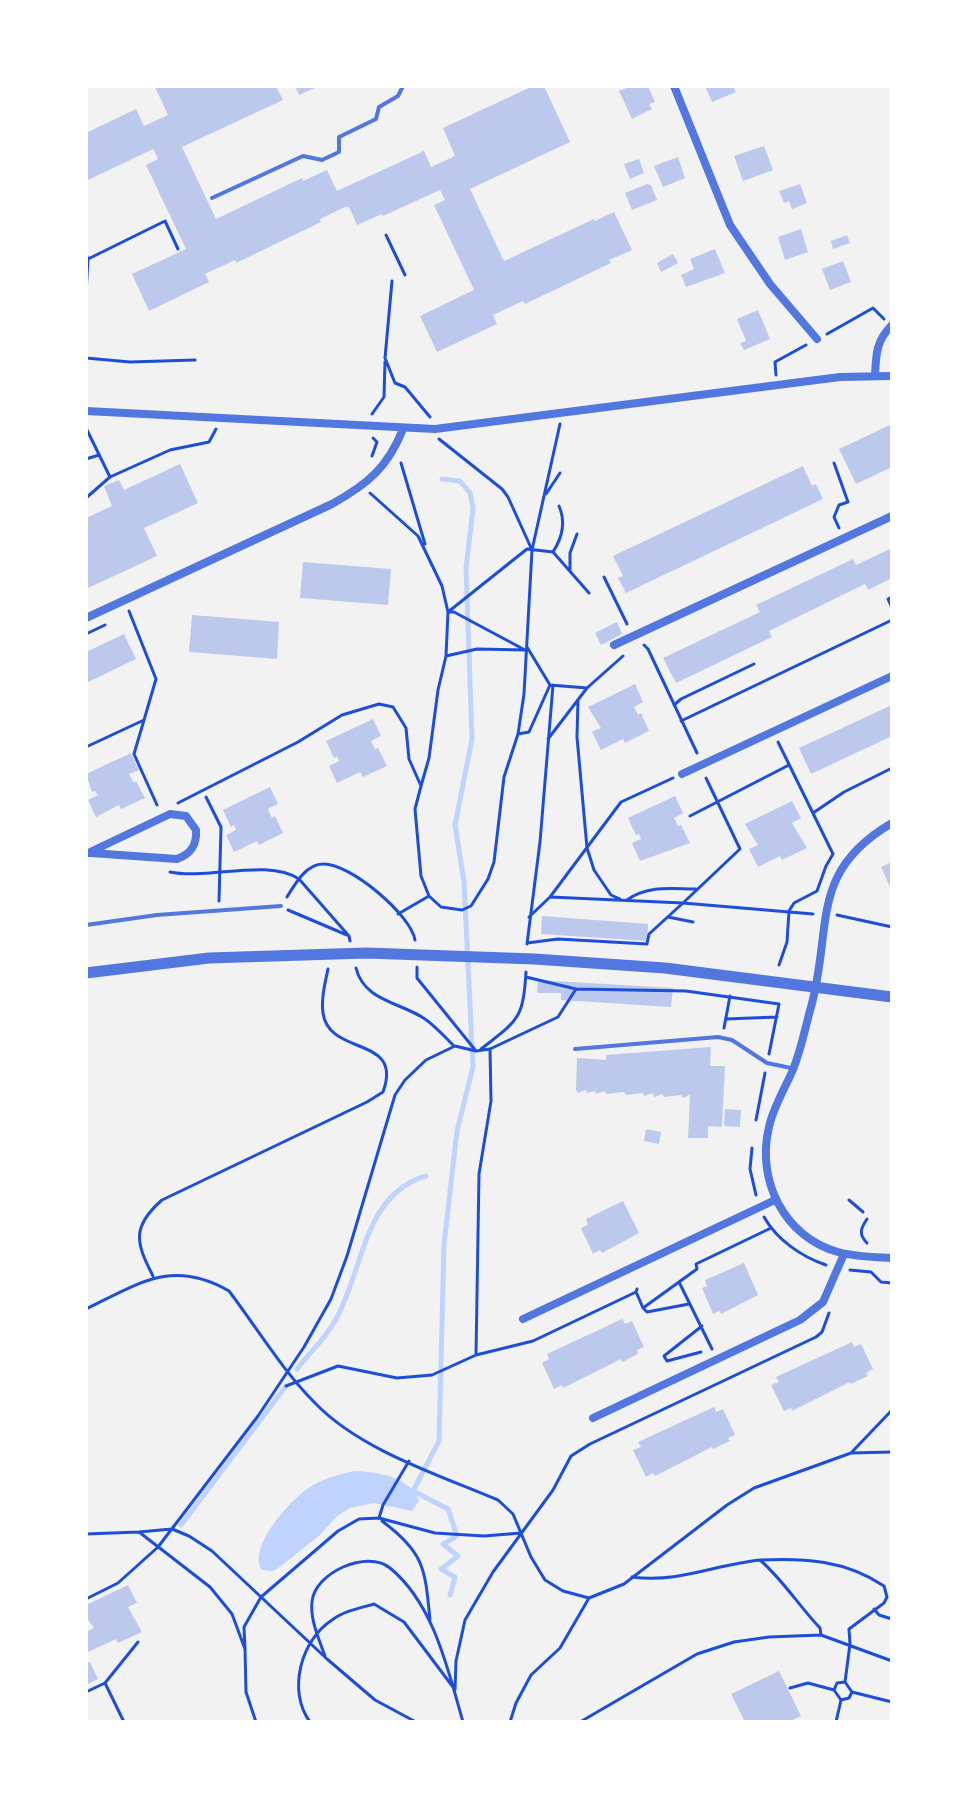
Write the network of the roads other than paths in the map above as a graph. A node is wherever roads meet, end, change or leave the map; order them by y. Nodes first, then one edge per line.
1 (403, 86) edge
2 (674, 86) edge
3 (212, 198) dead end
4 (892, 325) edge
5 (817, 339) dead end
6 (875, 376) junction
7 (892, 376) edge
8 (86, 411) edge
9 (403, 429) junction
10 (892, 516) edge
11 (86, 618) edge
12 (617, 644) road end
13 (892, 676) edge
14 (682, 774) road end
15 (892, 823) edge
16 (89, 853) edge
17 (281, 906) road end
18 (86, 925) edge
19 (86, 973) edge
20 (817, 985) junction
21 (892, 997) edge
22 (575, 1049) dead end
23 (794, 1068) junction
24 (775, 1200) junction
25 (844, 1254) junction
26 (892, 1258) edge
27 (523, 1319) dead end
28 (593, 1418) dead end

1 - 3 lane
2 - 5 street
4 - 6 street
6 - 7 street
6 - 9 street
8 - 9 street
9 - 11 street
10 - 12 street
13 - 14 street
15 - 20 street
16 - 16 street
17 - 18 lane
19 - 20 street
20 - 21 street
20 - 23 street
22 - 23 lane
23 - 24 street
24 - 25 street
24 - 27 street
25 - 26 street
25 - 28 street

